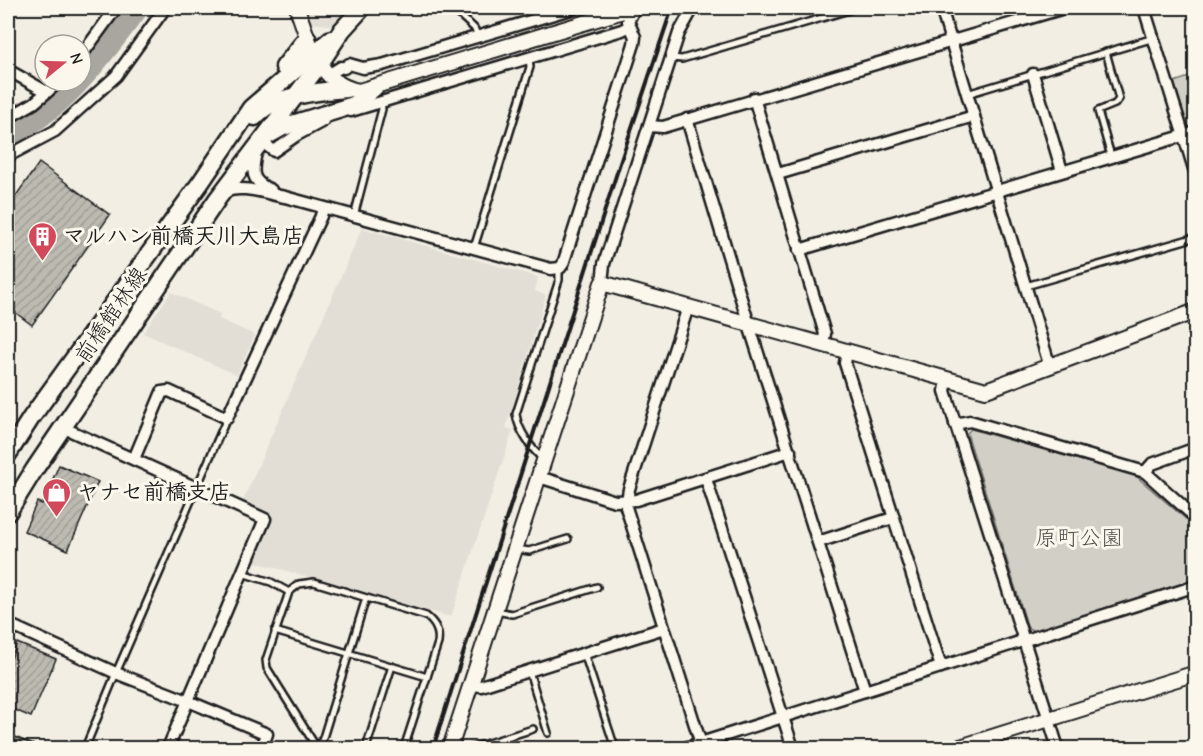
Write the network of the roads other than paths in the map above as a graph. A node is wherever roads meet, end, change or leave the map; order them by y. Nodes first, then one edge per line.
1 (116, 8) edge
2 (165, 8) edge
3 (297, 8) edge
4 (362, 8) edge
5 (452, 8) edge
6 (574, 8) edge
7 (634, 8) edge
8 (693, 8) edge
9 (856, 8) edge
10 (941, 8) edge
11 (1064, 8) edge
12 (1144, 8) edge
13 (534, 13) edge
14 (630, 26) junction
15 (478, 36) junction
16 (1154, 38) junction
17 (93, 40) edge
18 (951, 41) junction
19 (1106, 52) junction
20 (317, 58) junction
21 (529, 58) junction
22 (671, 58) junction
23 (8, 70) edge
24 (1033, 74) junction
25 (33, 84) edge
26 (346, 89) junction
27 (46, 93) edge
28 (967, 94) junction
29 (378, 95) junction
30 (294, 98) junction
31 (754, 98) junction
32 (974, 116) junction
33 (8, 118) edge
34 (687, 119) junction
35 (650, 126) junction
36 (1196, 132) edge
37 (1184, 136) junction
38 (261, 143) junction
39 (8, 156) edge
40 (1111, 156) junction
41 (1062, 171) junction
42 (778, 174) junction
43 (1196, 175) edge
44 (201, 182) junction
45 (996, 191) junction
46 (285, 197) junction
47 (218, 198) junction
48 (323, 208) junction
49 (354, 216) junction
50 (1196, 237) edge
51 (474, 248) junction
52 (800, 249) junction
53 (558, 268) junction
54 (602, 283) junction
55 (1026, 286) junction
56 (688, 307) junction
57 (1196, 311) edge
58 (749, 325) junction
59 (822, 345) junction
60 (847, 353) junction
61 (1050, 367) junction
62 (947, 380) junction
63 (227, 418) junction
64 (955, 424) junction
65 (62, 427) junction
66 (1196, 448) edge
67 (790, 451) junction
68 (8, 454) edge
69 (134, 459) junction
70 (545, 461) junction
71 (1145, 472) junction
72 (539, 477) junction
73 (706, 479) junction
74 (196, 488) junction
75 (626, 502) junction
76 (8, 512) edge
77 (894, 518) junction
78 (1196, 518) edge
79 (568, 538) dead end
80 (818, 542) junction
81 (515, 549) junction
82 (242, 573) junction
83 (1196, 586) edge
84 (597, 587) dead end
85 (289, 592) junction
86 (366, 598) junction
87 (495, 610) junction
88 (8, 624) edge
89 (664, 628) junction
90 (275, 631) junction
91 (1024, 641) junction
92 (349, 653) junction
93 (584, 653) junction
94 (392, 666) junction
95 (941, 667) junction
96 (529, 671) junction
97 (116, 673) junction
98 (1196, 673) edge
99 (427, 677) junction
100 (470, 685) junction
101 (865, 691) junction
102 (188, 700) junction
103 (783, 718) junction
104 (1049, 720) junction
105 (533, 729) dead end
106 (548, 733) dead end
107 (700, 744) junction
108 (86, 748) edge
109 (168, 748) edge
110 (262, 748) edge
111 (366, 748) edge
112 (404, 748) edge
113 (453, 748) edge
114 (472, 748) edge
115 (615, 748) edge
116 (685, 748) edge
117 (794, 748) edge
118 (957, 748) edge
119 (1058, 748) edge

1 - 17 street
2 - 39 street
3 - 20 street
4 - 20 main road, 前橋館林線
5 - 15 lane
6 - 13 street
7 - 14 street
7 - 29 street
8 - 22 street
9 - 22 lane
10 - 18 street
11 - 18 street
12 - 16 street
13 - 15 street
14 - 21 street
14 - 53 street
15 - 20 street
16 - 19 lane
16 - 37 street
18 - 28 street
18 - 31 street
19 - 24 lane
19 - 40 lane
20 - 26 street
20 - 30 main road, 前橋館林線
20 - 44 main road, 前橋館林線
21 - 29 street
21 - 51 lane
22 - 35 street
23 - 25 street
24 - 28 lane
24 - 41 street
26 - 29 street
26 - 30 main road
27 - 33 street
28 - 32 street
29 - 38 main road
29 - 49 lane
30 - 38 main road, 前橋館林線
30 - 44 main road
31 - 34 street
31 - 42 street
32 - 42 street
32 - 45 street
34 - 35 street
34 - 58 street
35 - 54 street
36 - 37 street
37 - 40 street
37 - 43 street
38 - 46 street
38 - 47 main road, 前橋館林線
40 - 41 street
41 - 45 street
42 - 52 street
44 - 68 main road, 前橋館林線
45 - 52 street
45 - 55 street
46 - 47 street
46 - 48 street
47 - 65 main road, 前橋館林線
48 - 49 street
48 - 63 street
49 - 51 street
50 - 55 lane
51 - 53 street
52 - 59 street
53 - 70 lane
54 - 56 street
54 - 70 street
55 - 61 street
56 - 58 street
56 - 75 street
57 - 61 street
58 - 59 street
58 - 67 street
59 - 60 street
60 - 62 street
60 - 77 street
61 - 62 street
62 - 64 street
63 - 69 street
63 - 74 lane
64 - 71 street
64 - 91 street
65 - 69 street
65 - 76 main road, 前橋館林線
66 - 71 street
67 - 73 street
67 - 80 street
69 - 74 street
70 - 72 street
71 - 78 street
72 - 75 street
72 - 81 street
73 - 75 street
73 - 103 street
74 - 82 street
74 - 97 lane
75 - 89 street
77 - 80 street
77 - 95 street
79 - 81 lane
80 - 101 street
81 - 87 street
82 - 85 lane
82 - 102 street
83 - 91 street
84 - 87 lane
85 - 86 lane
85 - 90 lane
86 - 92 lane
86 - 99 lane
87 - 100 street
88 - 97 street
89 - 93 street
89 - 107 street
90 - 92 lane
90 - 92 lane
91 - 95 street
91 - 104 street
92 - 94 lane
93 - 96 street
93 - 115 lane
94 - 99 lane
94 - 111 lane
95 - 101 street
96 - 100 street
96 - 106 lane
97 - 102 street
97 - 108 lane
98 - 104 street
99 - 112 lane
100 - 113 street
101 - 103 street
102 - 109 street
102 - 110 street
103 - 107 street
103 - 117 street
104 - 118 street
104 - 119 street
105 - 114 lane
107 - 116 street

